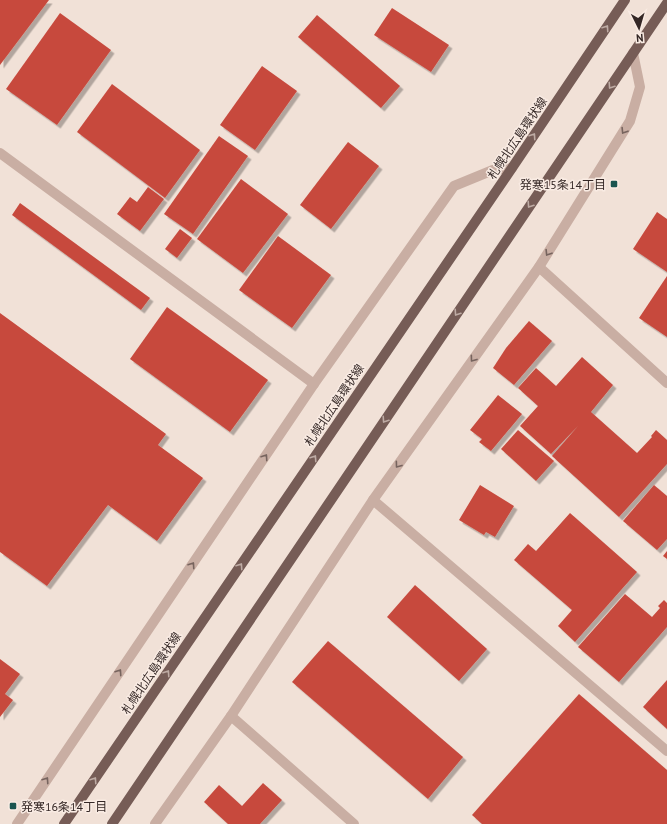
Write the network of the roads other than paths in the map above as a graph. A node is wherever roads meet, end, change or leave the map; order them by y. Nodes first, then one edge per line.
1 (625, 0) edge
2 (667, 3) edge
3 (633, 53) junction
4 (0, 153) edge
5 (512, 168) junction
6 (539, 267) junction
7 (667, 383) edge
8 (314, 384) junction
9 (372, 500) junction
10 (231, 716) junction
11 (667, 751) edge
12 (17, 824) edge
13 (64, 824) edge
14 (112, 824) edge
15 (154, 824) edge
16 (354, 824) edge

5 -> 1 main road, 札幌北広島環状線
2 - 3 main road
3 -> 6 street
3 -> 14 main road
4 - 8 street
5 - 8 street
13 -> 5 main road, 札幌北広島環状線
6 - 7 street
6 -> 9 street
12 -> 8 street
9 - 10 street
9 - 11 street
10 - 15 street
10 - 16 street

